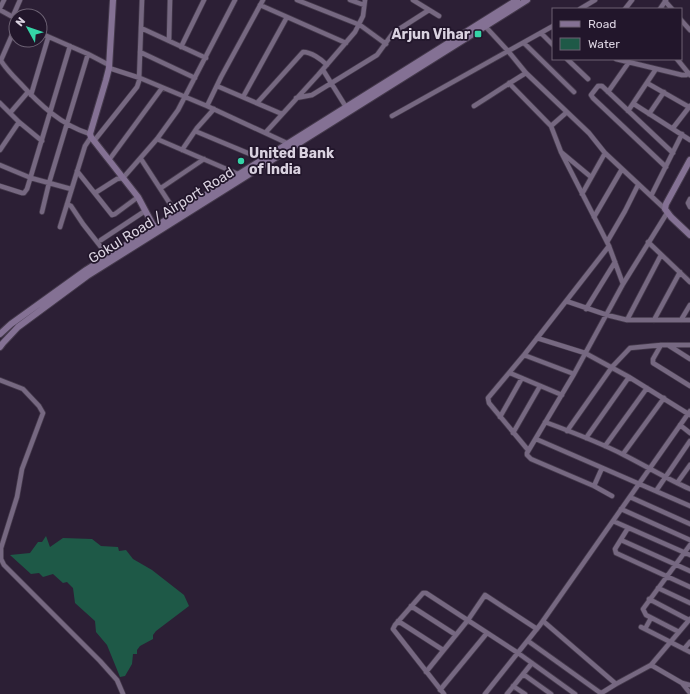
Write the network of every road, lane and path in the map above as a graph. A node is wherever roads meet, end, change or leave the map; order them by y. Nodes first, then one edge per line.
1 (4, 0) edge
2 (114, 0) edge
3 (142, 0) edge
4 (170, 0) edge
5 (204, 0) edge
6 (235, 0) edge
7 (297, 0) edge
8 (350, 0) edge
9 (413, 0) edge
10 (517, 0) edge
11 (527, 0) edge
12 (595, 0) edge
13 (632, 0) edge
14 (262, 2) edge
15 (308, 2) edge
16 (365, 2) edge
17 (582, 8) edge
18 (626, 8) edge
19 (0, 9) edge
20 (429, 10) junction
21 (439, 16) dead end
22 (287, 17) junction
23 (682, 21) edge
24 (483, 24) junction
25 (360, 25) junction
26 (552, 27) edge
27 (141, 28) junction
28 (690, 30) edge
29 (541, 33) junction
30 (48, 38) edge
31 (169, 41) junction
32 (8, 43) edge
33 (346, 43) junction
34 (524, 43) junction
35 (386, 44) junction
36 (552, 44) edge
37 (70, 46) junction
38 (180, 47) junction
39 (45, 48) edge
40 (508, 51) junction
41 (140, 52) junction
42 (88, 54) junction
43 (206, 58) junction
44 (0, 60) edge
45 (568, 60) edge
46 (678, 60) edge
47 (626, 61) edge
48 (327, 65) junction
49 (4, 66) junction
50 (109, 66) junction
51 (656, 69) junction
52 (323, 70) junction
53 (0, 71) edge
54 (526, 73) junction
55 (690, 74) edge
56 (140, 78) junction
57 (195, 78) junction
58 (588, 79) dead end
59 (509, 83) junction
60 (647, 83) junction
61 (332, 84) junction
62 (217, 86) junction
63 (162, 88) junction
64 (574, 92) dead end
65 (608, 92) junction
66 (664, 92) junction
67 (29, 94) junction
68 (243, 97) junction
69 (185, 98) junction
70 (296, 98) junction
71 (0, 103) edge
72 (257, 103) junction
73 (634, 104) junction
74 (207, 106) junction
75 (474, 106) dead end
76 (690, 106) edge
77 (346, 107) junction
78 (214, 109) junction
79 (628, 111) junction
80 (50, 112) junction
81 (567, 112) junction
82 (10, 113) junction
83 (282, 114) junction
84 (649, 114) junction
85 (392, 116) dead end
86 (19, 122) junction
87 (68, 124) junction
88 (551, 126) junction
89 (673, 128) junction
90 (196, 131) junction
91 (266, 132) junction
92 (682, 134) junction
93 (91, 138) junction
94 (157, 140) junction
95 (690, 140) edge
96 (42, 141) junction
97 (290, 145) junction
98 (0, 150) edge
99 (182, 150) junction
100 (561, 152) junction
101 (605, 153) junction
102 (672, 153) junction
103 (141, 159) junction
104 (204, 159) junction
105 (262, 159) junction
106 (109, 160) junction
107 (690, 160) edge
108 (0, 165) edge
109 (666, 167) junction
110 (622, 169) junction
111 (77, 171) junction
112 (238, 174) junction
113 (31, 178) junction
114 (123, 178) junction
115 (591, 178) junction
116 (49, 183) junction
117 (638, 184) junction
118 (0, 186) edge
119 (161, 188) junction
120 (72, 189) junction
121 (95, 193) junction
122 (582, 194) junction
123 (651, 196) junction
124 (138, 197) junction
125 (690, 198) edge
126 (67, 204) junction
127 (690, 207) edge
128 (145, 211) junction
129 (666, 211) junction
130 (42, 212) dead end
131 (176, 213) junction
132 (594, 217) junction
133 (60, 227) dead end
134 (154, 227) junction
135 (690, 235) edge
136 (101, 240) dead end
137 (648, 242) junction
138 (608, 244) junction
139 (661, 255) junction
140 (108, 256) junction
141 (615, 262) junction
142 (680, 272) junction
143 (690, 282) edge
144 (623, 284) junction
145 (566, 301) junction
146 (690, 305) edge
147 (586, 309) junction
148 (606, 315) junction
149 (627, 320) junction
150 (654, 320) junction
151 (681, 320) junction
152 (690, 320) edge
153 (1, 333) edge
154 (8, 337) junction
155 (537, 338) junction
156 (1, 343) edge
157 (661, 345) junction
158 (668, 345) junction
159 (690, 345) edge
160 (585, 352) junction
161 (524, 355) junction
162 (690, 359) edge
163 (612, 367) junction
164 (510, 373) junction
165 (574, 374) junction
166 (629, 377) junction
167 (522, 378) junction
168 (0, 380) edge
169 (540, 386) junction
170 (690, 386) edge
171 (647, 388) junction
172 (562, 395) junction
173 (664, 398) junction
174 (689, 413) edge
175 (500, 417) junction
176 (545, 422) junction
177 (680, 426) junction
178 (567, 430) junction
179 (513, 433) junction
180 (690, 433) edge
181 (536, 438) junction
182 (586, 438) junction
183 (690, 441) edge
184 (605, 446) junction
185 (528, 450) junction
186 (623, 454) junction
187 (690, 466) edge
188 (602, 468) junction
189 (650, 468) junction
190 (665, 478) junction
191 (677, 483) junction
192 (639, 484) junction
193 (594, 486) junction
194 (690, 489) edge
195 (656, 491) junction
196 (612, 496) dead end
197 (630, 497) junction
198 (690, 506) edge
199 (621, 509) junction
200 (613, 521) junction
201 (690, 524) edge
202 (628, 528) junction
203 (621, 540) junction
204 (690, 540) edge
205 (690, 545) edge
206 (685, 553) junction
207 (690, 555) edge
208 (676, 565) junction
209 (690, 571) edge
210 (668, 576) junction
211 (690, 587) edge
212 (658, 588) junction
213 (650, 600) junction
214 (690, 603) edge
215 (411, 606) junction
216 (651, 618) junction
217 (690, 619) edge
218 (468, 620) junction
219 (398, 621) junction
220 (543, 621) junction
221 (537, 629) junction
222 (679, 632) junction
223 (487, 633) junction
224 (456, 635) junction
225 (528, 641) junction
226 (690, 642) edge
227 (670, 643) junction
228 (684, 649) junction
229 (444, 650) junction
230 (690, 652) edge
231 (518, 653) junction
232 (532, 663) junction
233 (651, 665) junction
234 (426, 672) junction
235 (523, 674) junction
236 (682, 683) junction
237 (616, 684) junction
238 (690, 685) edge
239 (513, 686) junction
240 (442, 692) edge
241 (690, 693) edge
242 (123, 694) edge
243 (485, 694) edge
244 (507, 694) edge
245 (525, 694) edge
246 (551, 694) edge
247 (575, 694) edge
248 (601, 694) edge

1 - 19 street
2 - 50 main road
3 - 27 street
4 - 31 street
5 - 38 street
6 - 43 street
7 - 15 street
8 - 16 street
9 - 20 street
10 - 24 main road
11 - 24 main road, Gokul Road / Airport Road
12 - 17 street
13 - 18 street
14 - 22 street
14 - 62 street
15 - 25 street
16 - 25 street
20 - 21 street
20 - 35 street
22 - 33 street
22 - 68 street
23 - 28 street
24 - 40 street
24 - 77 main road
24 - 97 main road, Gokul Road / Airport Road
25 - 33 street
25 - 35 street
26 - 29 street
27 - 31 street
27 - 41 street
29 - 34 street
29 - 36 street
30 - 37 street
31 - 38 street
32 - 44 street
33 - 48 street
34 - 40 street
34 - 64 street
35 - 61 street
37 - 42 street
37 - 80 street
38 - 43 street
39 - 67 street
40 - 54 street
40 - 85 street
41 - 56 street
41 - 57 street
42 - 50 street
42 - 87 street
43 - 57 street
44 - 49 street
45 - 58 street
46 - 55 street
47 - 51 street
47 - 65 street
48 - 52 street
48 - 72 street
49 - 53 street
49 - 67 street
50 - 56 street
50 - 93 main road
51 - 55 street
51 - 60 street
52 - 61 street
52 - 70 street
54 - 59 street
54 - 81 street
56 - 63 street
56 - 93 street
57 - 69 street
59 - 75 street
59 - 88 street
60 - 66 street
60 - 73 street
61 - 70 street
61 - 77 street
62 - 68 street
62 - 74 street
63 - 69 street
63 - 106 street
65 - 79 street
65 - 109 street
66 - 76 street
66 - 84 street
67 - 80 street
67 - 82 street
68 - 72 street
69 - 74 street
69 - 94 street
70 - 83 street
71 - 82 street
72 - 83 street
73 - 79 street
73 - 84 street
74 - 78 street
76 - 89 street
77 - 97 main road
78 - 90 street
78 - 91 street
79 - 102 street
80 - 87 street
80 - 96 street
81 - 88 street
81 - 101 street
82 - 86 street
83 - 91 street
84 - 89 street
86 - 96 street
86 - 98 street
87 - 93 street
87 - 116 street
88 - 100 street
89 - 92 street
90 - 99 street
90 - 105 street
91 - 97 street
92 - 95 street
92 - 102 street
93 - 106 main road
93 - 111 street
94 - 99 street
94 - 103 street
96 - 113 street
97 - 105 main road
97 - 154 main road, Gokul Road / Airport Road
99 - 104 street
100 - 115 street
100 - 122 street
101 - 110 street
101 - 115 street
102 - 109 street
103 - 114 street
103 - 119 street
104 - 112 street
104 - 119 street
105 - 112 main road
106 - 114 main road
107 - 129 main road
108 - 113 street
109 - 123 street
110 - 117 street
110 - 132 street
111 - 120 street
111 - 121 street
112 - 131 main road
113 - 116 street
113 - 118 street
114 - 121 street
114 - 124 main road
115 - 122 street
116 - 120 street
116 - 130 street
117 - 123 street
117 - 138 street
119 - 131 street
120 - 126 street
121 - 124 street
122 - 132 street
123 - 129 street
124 - 128 main road
125 - 127 street
126 - 133 street
126 - 140 street
128 - 134 main road
128 - 136 street
129 - 135 main road
129 - 137 street
131 - 134 main road
132 - 138 street
134 - 140 main road
137 - 139 street
137 - 144 street
138 - 141 street
138 - 145 street
139 - 142 street
139 - 149 street
140 - 153 main road
141 - 144 street
141 - 147 street
142 - 143 street
142 - 150 street
144 - 148 street
145 - 147 street
145 - 155 street
146 - 151 street
147 - 148 street
148 - 149 street
148 - 160 street
149 - 150 street
150 - 151 street
151 - 152 street
153 - 154 main road
154 - 156 main road, Gokul Road / Airport Road
155 - 160 street
155 - 161 street
157 - 158 street
157 - 163 street
157 - 170 street
158 - 159 street
158 - 162 street
160 - 163 street
160 - 165 street
161 - 164 street
161 - 165 street
163 - 166 street
163 - 178 street
164 - 167 street
164 - 175 street
165 - 172 street
166 - 171 street
166 - 182 street
167 - 169 street
167 - 175 street
168 - 242 street
169 - 172 street
169 - 179 street
171 - 173 street
171 - 184 street
172 - 176 street
173 - 174 street
173 - 186 street
174 - 177 street
175 - 179 street
176 - 178 street
176 - 181 street
177 - 180 street
177 - 189 street
178 - 182 street
179 - 185 street
181 - 185 street
181 - 188 street
182 - 184 street
183 - 190 street
184 - 186 street
185 - 193 street
186 - 189 street
187 - 191 street
188 - 192 street
188 - 193 street
189 - 190 street
189 - 192 street
190 - 191 street
190 - 195 street
191 - 194 street
192 - 195 street
192 - 197 street
193 - 196 street
195 - 198 street
197 - 199 street
197 - 201 street
199 - 200 street
199 - 204 street
200 - 202 street
200 - 220 street
202 - 203 street
202 - 206 street
203 - 208 street
203 - 210 street
205 - 206 street
206 - 207 street
206 - 208 street
208 - 209 street
208 - 210 street
210 - 211 street
210 - 212 street
212 - 213 street
212 - 214 street
213 - 216 street
213 - 217 street
215 - 218 street
215 - 219 street
215 - 224 street
216 - 222 street
216 - 227 street
217 - 222 street
218 - 221 street
218 - 223 street
218 - 224 street
219 - 229 street
219 - 234 street
220 - 221 street
220 - 237 street
221 - 225 street
222 - 227 street
223 - 231 street
223 - 240 street
224 - 229 street
225 - 231 street
225 - 248 street
226 - 228 street
227 - 228 street
227 - 233 street
228 - 230 street
229 - 234 street
231 - 232 street
231 - 243 street
232 - 235 street
232 - 247 street
233 - 236 street
233 - 237 street
234 - 240 street
235 - 239 street
235 - 246 street
236 - 238 street
236 - 241 street
237 - 248 street
239 - 244 street
239 - 245 street

